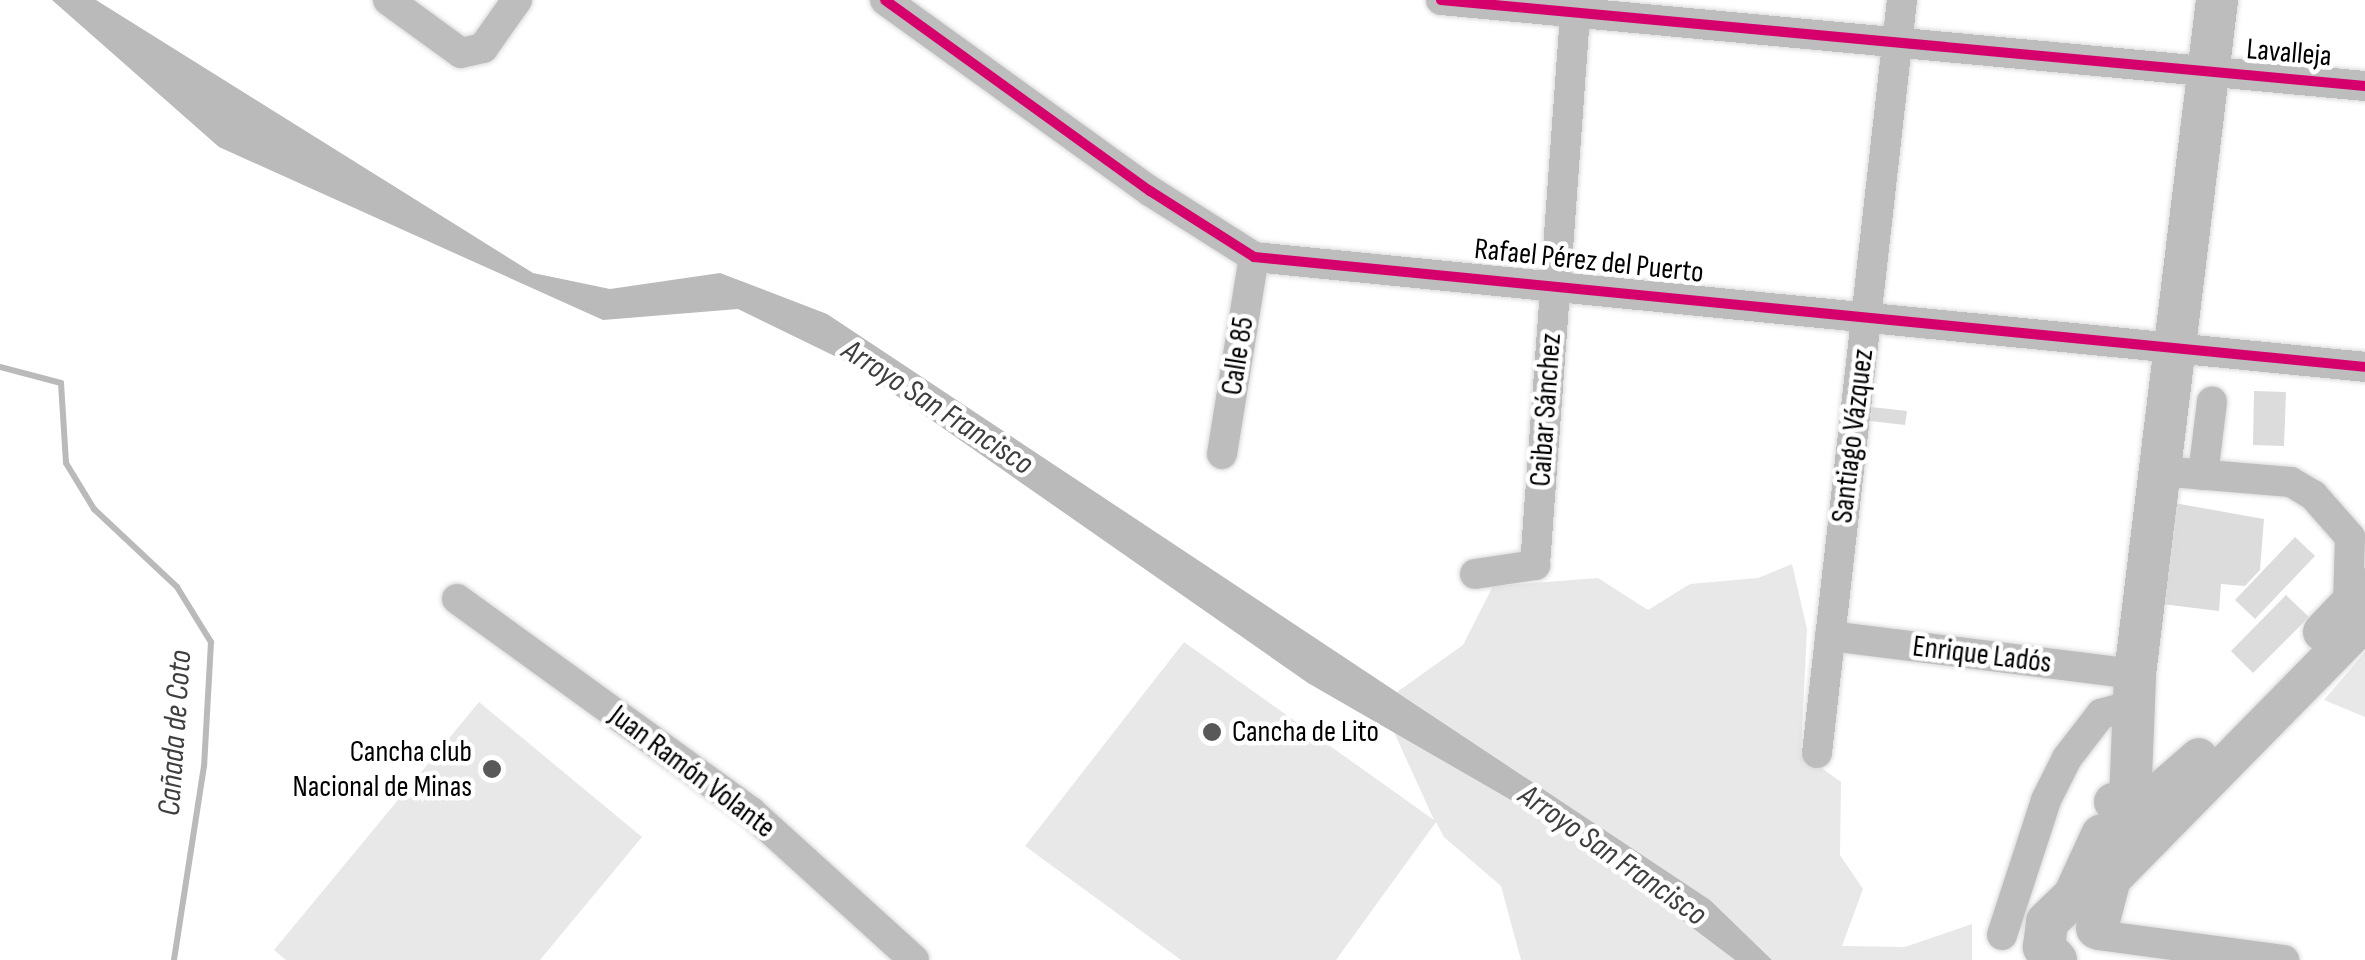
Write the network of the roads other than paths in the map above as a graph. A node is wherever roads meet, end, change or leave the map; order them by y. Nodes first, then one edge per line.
1 (388, 0) edge
2 (517, 0) edge
3 (886, 0) edge
4 (1440, 0) edge
5 (1902, 0) edge
6 (2216, 0) edge
7 (1575, 15) junction
8 (1898, 46) junction
9 (2208, 71) junction
10 (2365, 86) edge
11 (1254, 257) junction
12 (1556, 282) junction
13 (1867, 315) junction
14 (2174, 347) junction
15 (2365, 367) edge
16 (2212, 402) dead end
17 (1222, 454) dead end
18 (2159, 471) junction
19 (2203, 475) junction
20 (1476, 574) dead end
21 (457, 599) dead end
22 (2361, 608) edge
23 (1830, 636) junction
24 (2130, 690) junction
25 (2240, 733) junction
26 (1817, 753) dead end
27 (2121, 801) junction
28 (2113, 878) junction
29 (2035, 941) edge
30 (2094, 941) edge
31 (914, 960) edge
32 (2284, 960) edge

1 - 2 street
3 - 11 street, Rafael Pérez del Puerto
4 - 7 street, Lavalleja
5 - 8 street, Santiago Vázquez
6 - 9 highway
7 - 8 street, Lavalleja
7 - 12 street, Caibar Sánchez
8 - 9 street, Lavalleja
8 - 13 street, Santiago Vázquez
9 - 10 street, Lavalleja
9 - 14 highway
11 - 12 street, Rafael Pérez del Puerto
11 - 17 street, Calle 85
12 - 13 street, Rafael Pérez del Puerto
12 - 20 street, Caibar Sánchez
13 - 14 street, Rafael Pérez del Puerto
13 - 23 street, Santiago Vázquez
14 - 15 street, Rafael Pérez del Puerto
14 - 18 highway
16 - 19 street
18 - 19 street
18 - 24 highway
19 - 22 street
21 - 31 street, Juan Ramón Volante
22 - 25 main road
23 - 24 street, Enrique Ladós
23 - 26 street, Santiago Vázquez
24 - 27 highway
24 - 29 street
25 - 27 main road
25 - 28 main road
27 - 28 highway
27 - 29 highway
28 - 30 highway
29 - 30 highway
30 - 32 street

